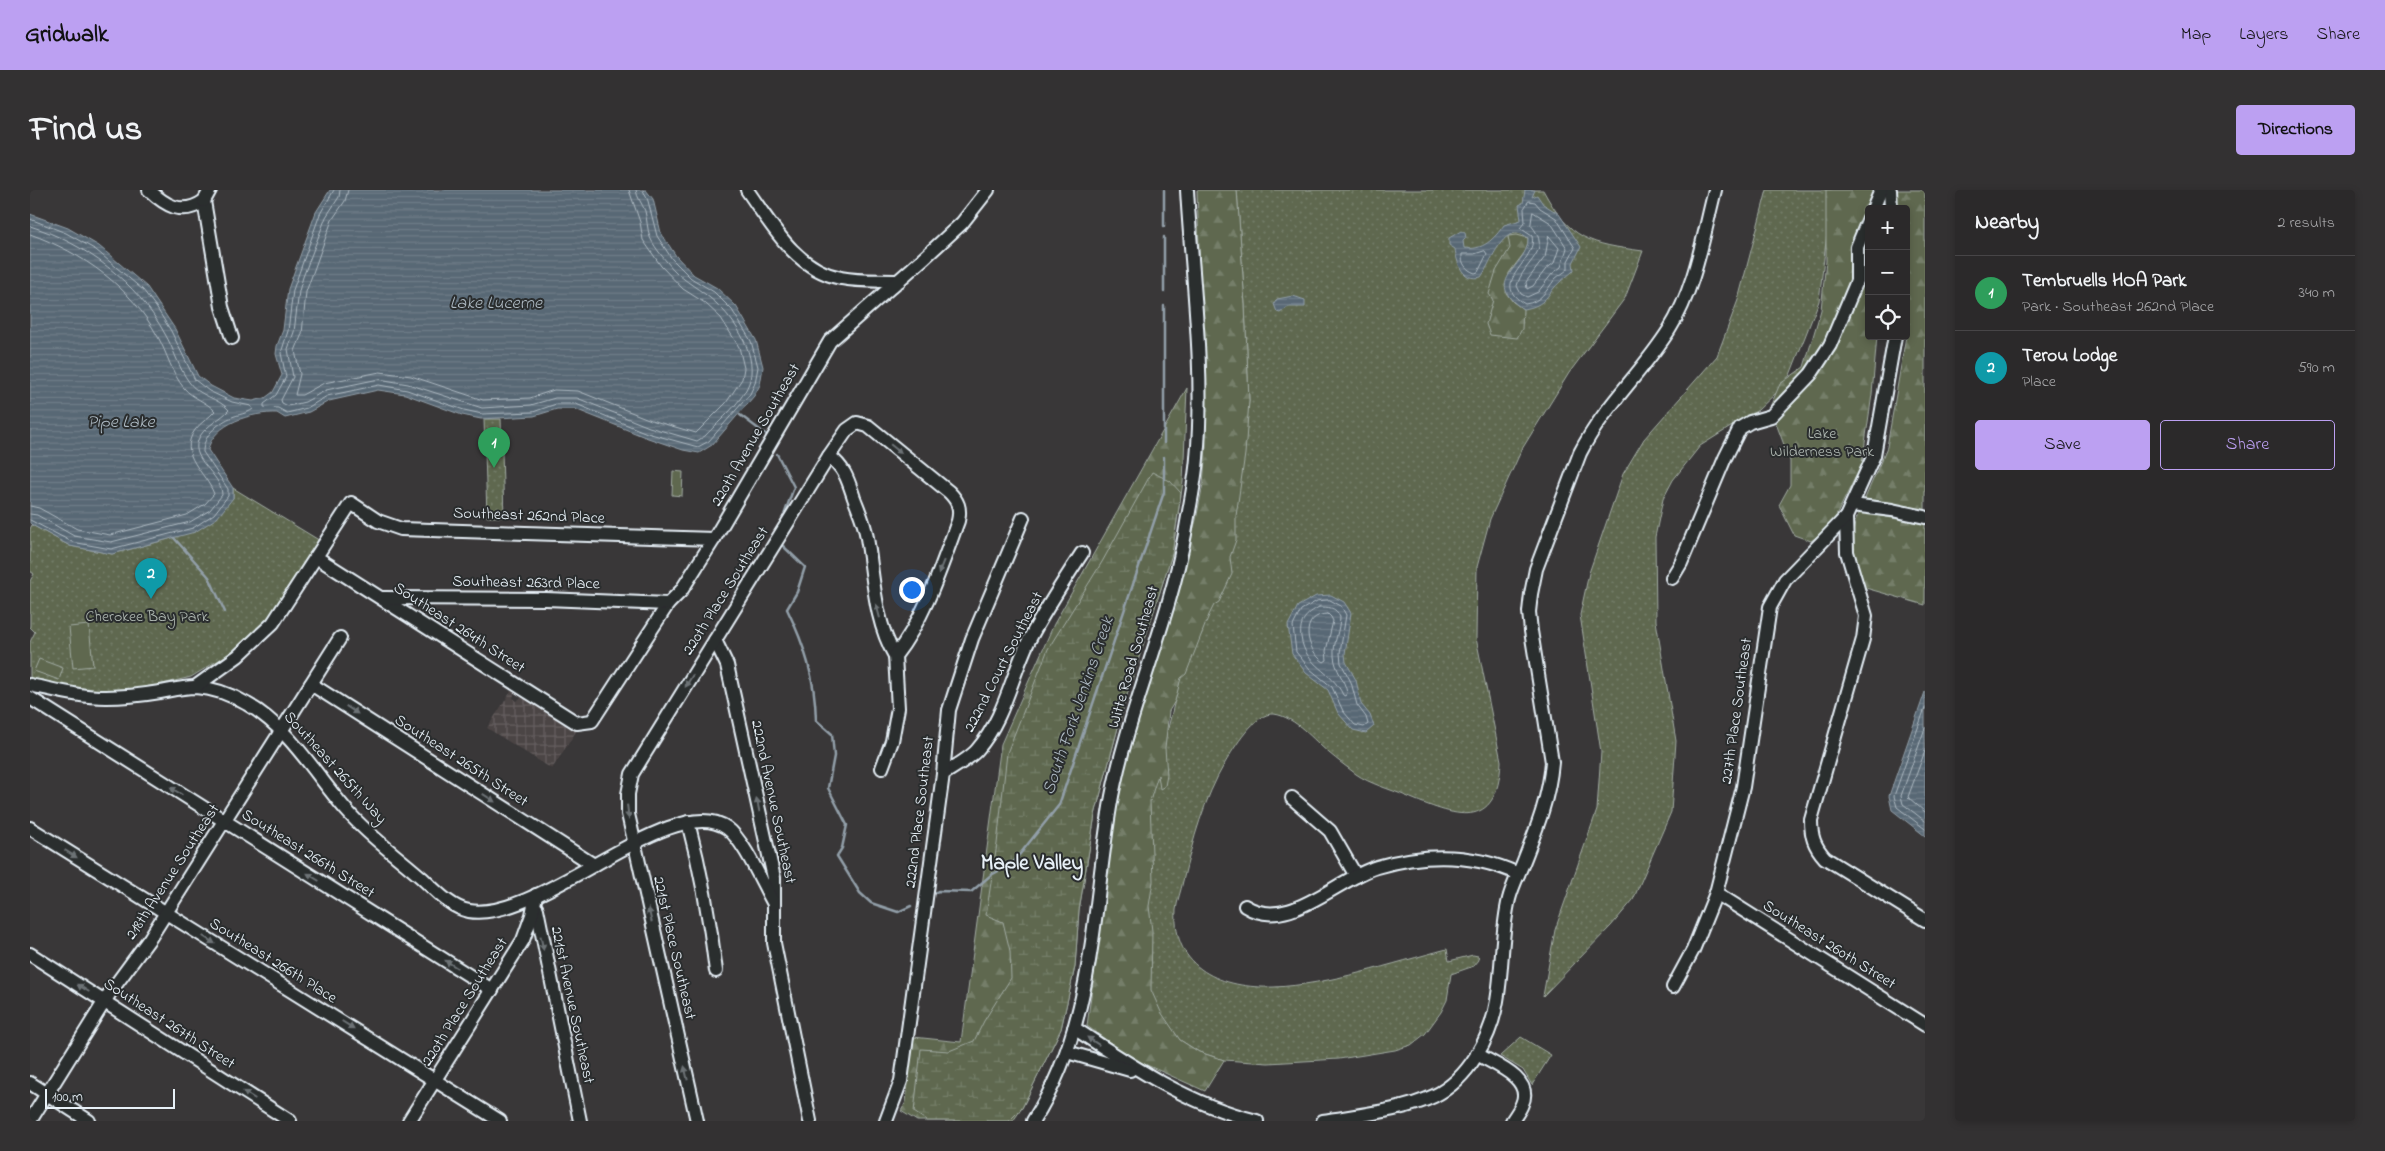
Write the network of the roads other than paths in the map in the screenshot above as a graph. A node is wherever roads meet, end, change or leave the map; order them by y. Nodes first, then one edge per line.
1 (149, 190) edge
2 (747, 190) edge
3 (988, 190) edge
4 (1187, 190) edge
5 (1715, 190) edge
6 (1881, 190) edge
7 (1890, 190) edge
8 (207, 195) edge
9 (1875, 205) edge
10 (1891, 205) edge
11 (1865, 228) edge
12 (899, 281) junction
13 (232, 338) dead end
14 (1893, 340) edge
15 (829, 456) junction
16 (1849, 511) junction
17 (1925, 517) edge
18 (1023, 518) dead end
19 (714, 539) junction
20 (1082, 553) dead end
21 (316, 557) junction
22 (1672, 578) dead end
23 (382, 598) junction
24 (668, 604) junction
25 (340, 638) dead end
26 (715, 640) junction
27 (895, 656) junction
28 (310, 684) junction
29 (30, 686) edge
30 (195, 687) junction
31 (30, 698) edge
32 (586, 723) joint
33 (281, 732) junction
34 (882, 768) dead end
35 (943, 774) junction
36 (630, 782) joint
37 (1292, 798) dead end
38 (225, 821) junction
39 (688, 822) junction
40 (30, 828) edge
41 (634, 842) junction
42 (594, 866) junction
43 (1518, 874) junction
44 (1356, 876) junction
45 (1716, 893) junction
46 (536, 894) junction
47 (774, 904) junction
48 (1245, 906) dead end
49 (166, 913) junction
50 (1925, 920) edge
51 (30, 954) edge
52 (716, 971) dead end
53 (1673, 987) dead end
54 (492, 990) junction
55 (105, 1002) junction
56 (1925, 1024) edge
57 (1074, 1028) junction
58 (1067, 1052) junction
59 (1477, 1054) junction
60 (1142, 1073) junction
61 (435, 1079) junction
62 (30, 1083) edge
63 (47, 1094) junction
64 (30, 1121) edge
65 (89, 1121) edge
66 (290, 1121) edge
67 (409, 1121) edge
68 (500, 1121) edge
69 (580, 1121) edge
70 (697, 1121) edge
71 (810, 1121) edge
72 (886, 1121) edge
73 (1033, 1121) edge
74 (1257, 1121) edge
75 (1323, 1121) edge
76 (1512, 1121) edge

1 - 8 street
2 - 12 street
3 - 12 street, 220th Avenue Southeast
4 - 57 street, Witte Road Southeast
5 - 43 street
6 - 9 street
7 - 10 street
8 - 13 street
11 - 22 street
12 - 19 street, 220th Avenue Southeast
14 - 16 street
15 - 26 street, 220th Place Southeast
27 -> 15 street
15 -> 27 street, 220th Place Southeast
16 - 17 street
16 - 45 street, 227th Place Southeast
16 - 50 street
18 - 35 street, 222nd Place Southeast
19 - 21 street, Southeast 262nd Place
19 - 24 street, 220th Avenue Southeast
20 - 35 street, 222nd Court Southeast
21 - 23 street, Southeast 264th Street
21 - 30 street
23 - 24 street, Southeast 263rd Place
23 - 32 street, Southeast 264th Street
24 - 32 street, 220th Avenue Southeast
25 - 28 street, 218th Avenue Southeast
26 -> 36 street, 220th Place Southeast
47 -> 26 street, 222nd Avenue Southeast
27 - 34 street
28 - 33 street, 218th Avenue Southeast
28 -> 42 street, Southeast 265th Street
29 - 30 street, Southeast 265th Way
30 - 33 street, Southeast 265th Way
38 -> 31 street, Southeast 266th Street
33 - 38 street, 218th Avenue Southeast
33 - 46 street, Southeast 265th Way
35 - 72 street, 222nd Place Southeast
36 -> 41 street, 221st Place Southeast
37 - 44 street
38 - 49 street, 218th Avenue Southeast
54 -> 38 street, Southeast 266th Street
39 - 41 street, Southeast 265th Way
39 - 47 street, Southeast 265th Way
39 - 52 street
40 -> 49 street, Southeast 266th Place
41 - 42 street, Southeast 265th Way
70 -> 41 street, 221st Place Southeast
42 - 46 street, Southeast 265th Way
43 - 44 street
43 - 59 street
44 - 48 street
45 - 53 street, 227th Place Southeast
45 - 56 street, Southeast 260th Street
46 - 54 street, 220th Place Southeast
46 -> 69 street, 221st Avenue Southeast
47 - 71 street, 222nd Avenue Southeast
49 - 55 street, 218th Avenue Southeast
49 -> 61 street, Southeast 266th Place
55 -> 51 street, Southeast 267th Street
54 - 61 street, 220th Place Southeast
55 - 63 street, 218th Avenue Southeast
66 -> 55 street, Southeast 267th Street
57 - 58 street, Witte Road Southeast
60 -> 57 street
58 - 60 street
58 - 73 street, Witte Road Southeast
59 - 75 street
59 - 76 street
60 - 74 street
61 - 67 street, 220th Place Southeast
61 - 68 street, Southeast 266th Place
62 - 63 street
63 - 64 street, 218th Avenue Southeast
63 - 65 street

